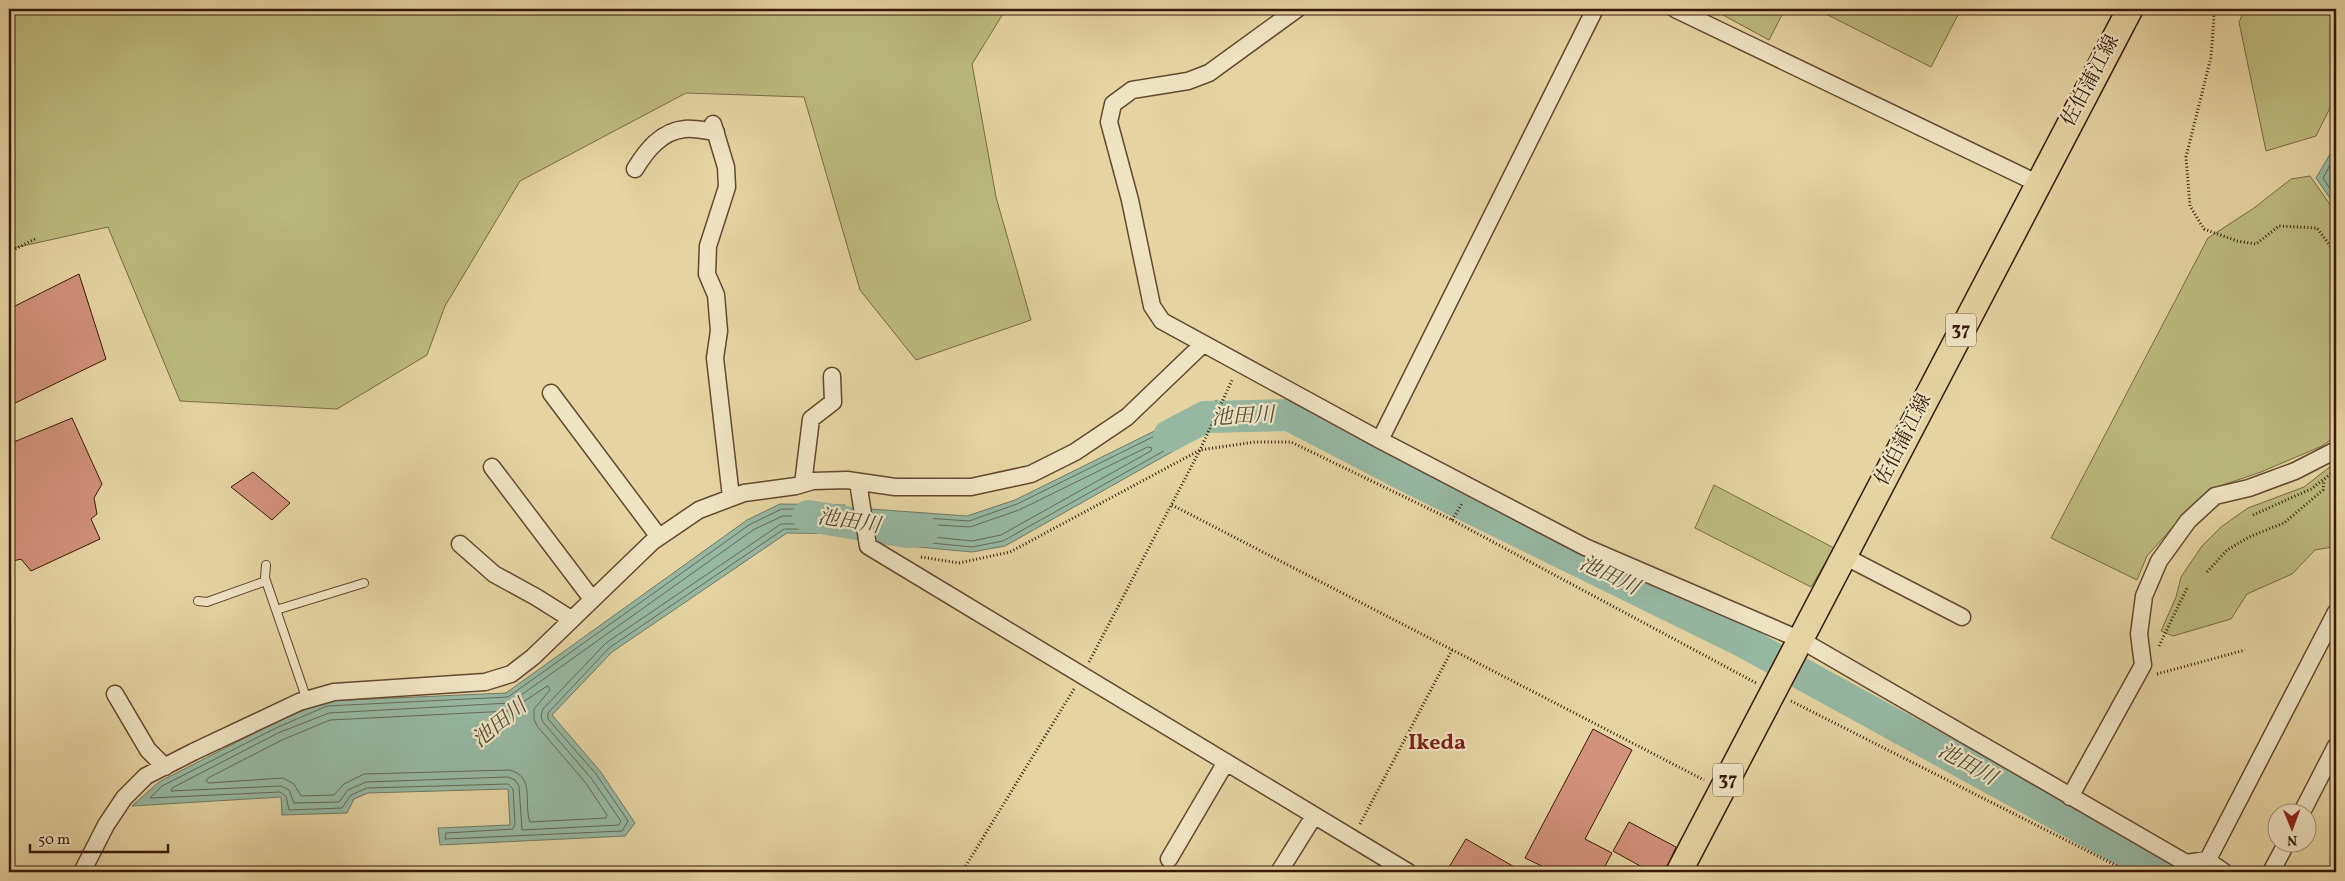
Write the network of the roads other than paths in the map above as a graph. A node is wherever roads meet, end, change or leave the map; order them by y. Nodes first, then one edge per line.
1 (1297, 9) edge
2 (1595, 9) edge
3 (1675, 9) edge
4 (2130, 9) edge
5 (635, 169) dead end
6 (2037, 184) junction
7 (1203, 344) junction
8 (832, 376) dead end
9 (551, 393) dead end
10 (1380, 440) junction
11 (2336, 450) edge
12 (492, 467) dead end
13 (858, 482) junction
14 (803, 484) junction
15 (731, 497) junction
16 (659, 537) junction
17 (460, 544) dead end
18 (1844, 556) junction
19 (266, 565) dead end
20 (266, 581) junction
21 (364, 583) dead end
22 (592, 599) junction
23 (198, 601) dead end
24 (276, 610) junction
25 (2336, 612) edge
26 (1962, 617) dead end
27 (571, 619) junction
28 (1797, 646) junction
29 (115, 694) dead end
30 (307, 700) junction
31 (2336, 746) edge
32 (1226, 762) junction
33 (165, 767) junction
34 (2070, 797) junction
35 (2306, 804) edge
36 (1314, 816) junction
37 (2281, 854) edge
38 (1169, 859) dead end
39 (2205, 865) edge
40 (1403, 871) edge
41 (82, 872) edge
42 (1279, 872) edge
43 (1679, 872) edge
44 (2224, 872) edge
45 (2271, 872) edge

1 - 7 street
2 - 10 street
3 - 6 street
4 - 6 main road, 佐伯蒲江線 / 37
5 - 15 street
6 - 18 main road, 佐伯蒲江線 / 37
7 - 10 street
7 - 13 street
8 - 14 street
9 - 16 street
10 - 28 street
11 - 34 street
12 - 22 street
13 - 14 street
13 - 32 street
14 - 15 street
15 - 16 street
16 - 22 street
17 - 27 street
18 - 26 street
18 - 28 main road, 佐伯蒲江線 / 37
19 - 20 lane
20 - 23 lane
20 - 24 lane
21 - 24 lane
22 - 27 street
24 - 30 lane
25 - 39 street
27 - 30 street
28 - 34 street
28 - 43 main road, 佐伯蒲江線 / 37
29 - 33 street
30 - 33 street
31 - 35 street
32 - 36 street
32 - 38 street
33 - 41 street
34 - 39 street
36 - 40 street
36 - 42 street
37 - 45 street
39 - 44 street

